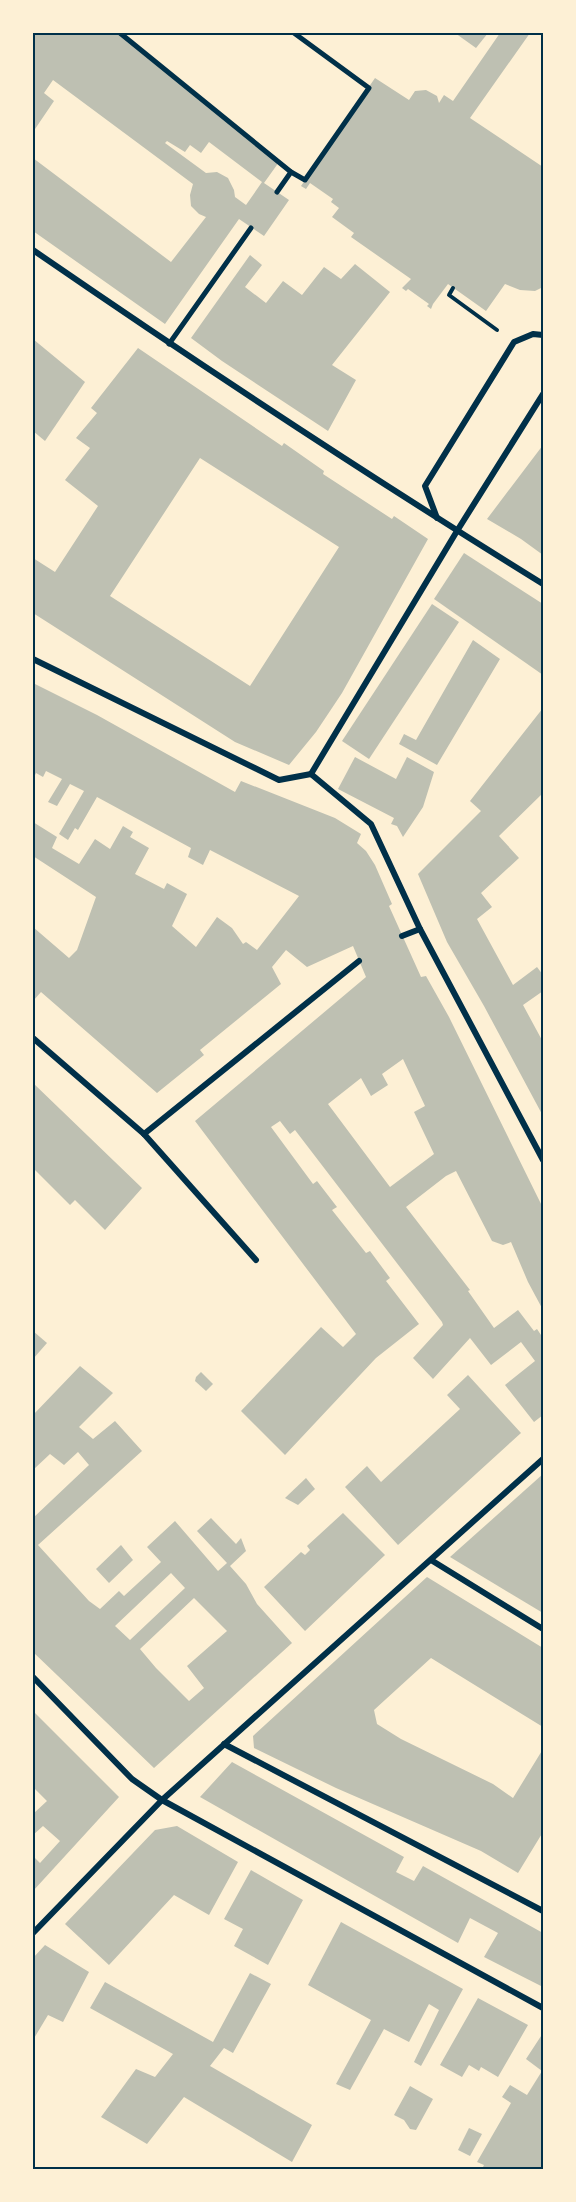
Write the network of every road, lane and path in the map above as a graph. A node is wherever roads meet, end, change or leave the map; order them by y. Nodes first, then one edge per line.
1 (120, 33) edge
2 (294, 33) edge
3 (291, 172) junction
4 (277, 192) dead end
5 (251, 228) dead end
6 (33, 250) edge
7 (453, 288) dead end
8 (543, 335) edge
9 (513, 342) junction
10 (169, 344) junction
11 (543, 394) edge
12 (437, 518) junction
13 (457, 531) junction
14 (543, 584) edge
15 (33, 659) edge
16 (311, 774) junction
17 (420, 929) junction
18 (402, 936) dead end
19 (359, 961) dead end
20 (33, 1038) edge
21 (144, 1134) junction
22 (543, 1160) edge
23 (256, 1260) dead end
24 (543, 1459) edge
25 (431, 1560) junction
26 (543, 1629) edge
27 (33, 1677) edge
28 (224, 1744) junction
29 (162, 1800) junction
30 (543, 1911) edge
31 (33, 1933) edge
32 (543, 2008) edge

1 - 3 street
2 - 3 street
3 - 4 street
5 - 10 street
6 - 10 street
7 - 9 path
8 - 9 street
9 - 12 street
10 - 12 street
11 - 13 street
12 - 13 street
13 - 14 street
13 - 16 street
15 - 16 street
16 - 17 street
17 - 18 street
17 - 22 street
19 - 21 street
20 - 21 street
21 - 23 street
24 - 25 street
25 - 26 street
25 - 28 street
27 - 29 street
28 - 29 street
28 - 30 street
29 - 31 street
29 - 32 street

